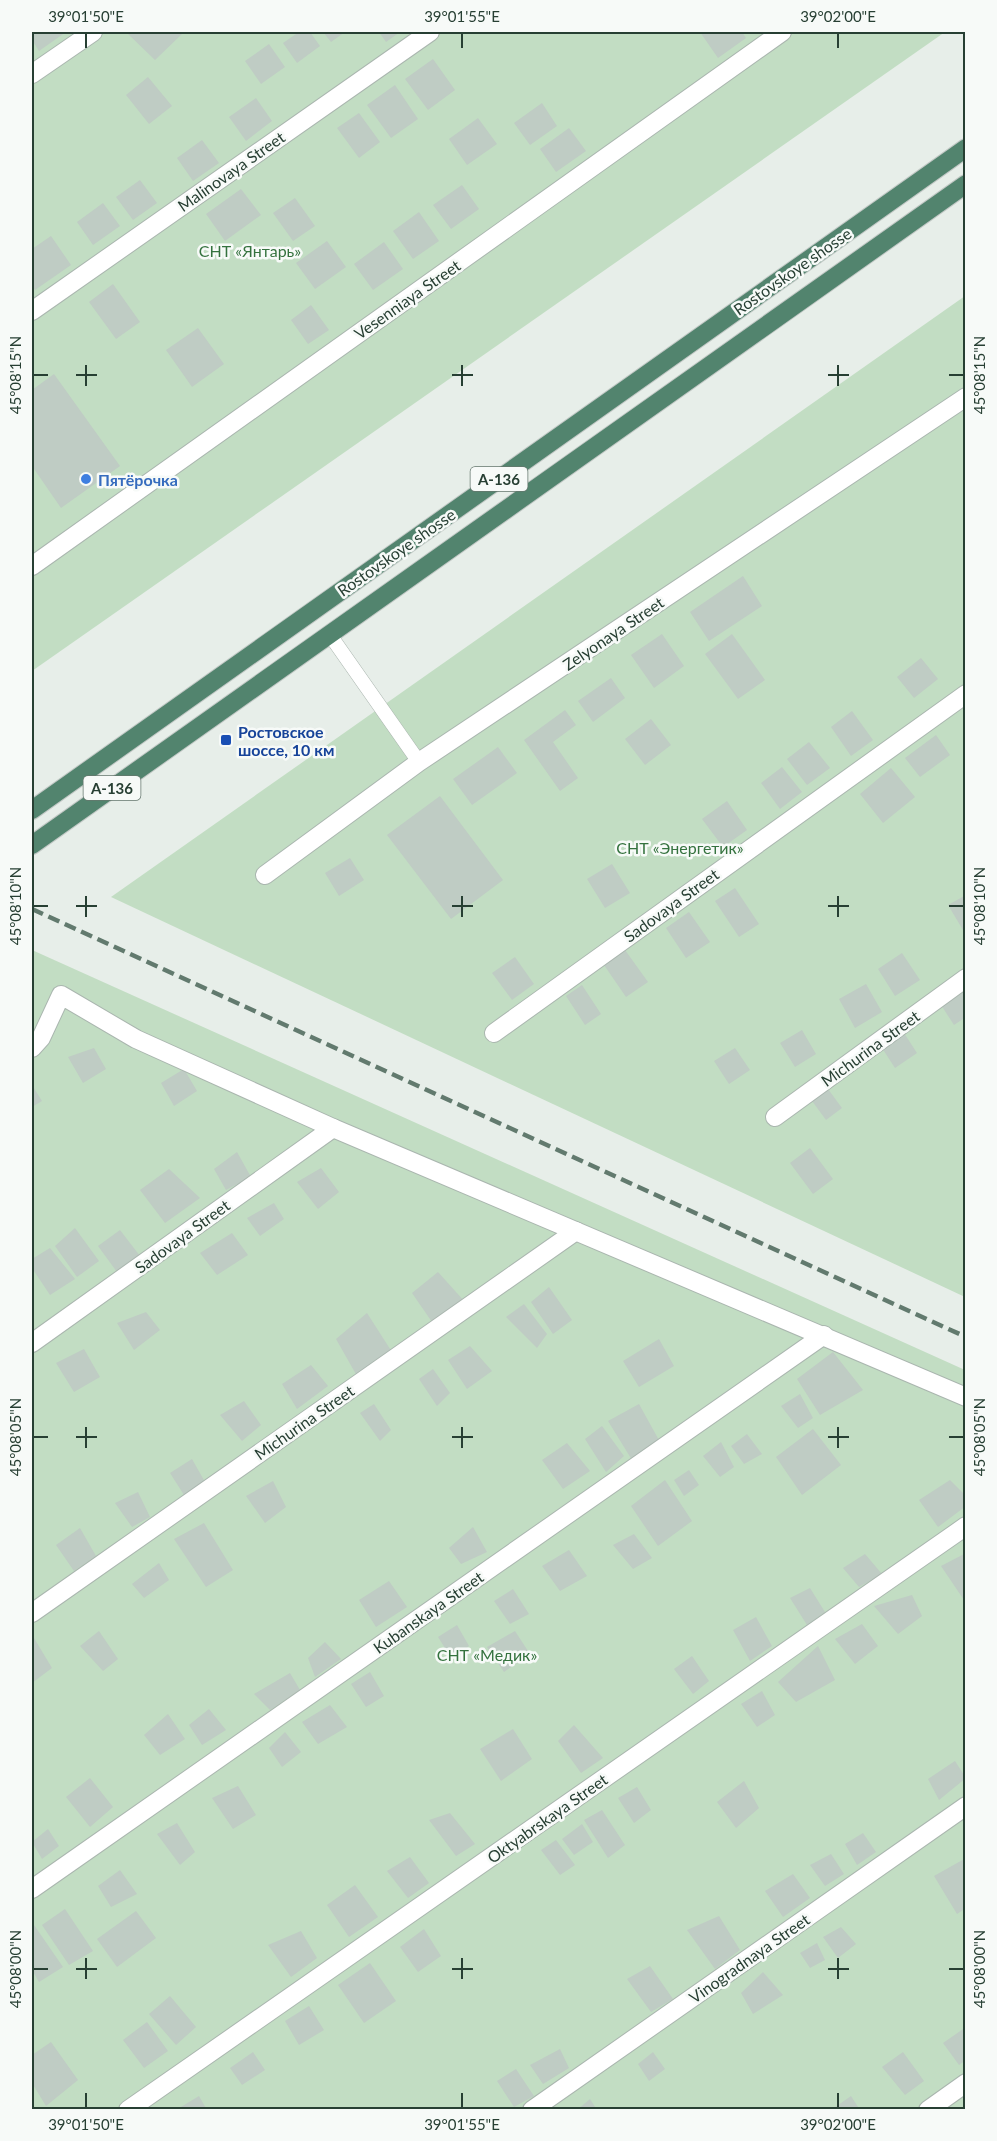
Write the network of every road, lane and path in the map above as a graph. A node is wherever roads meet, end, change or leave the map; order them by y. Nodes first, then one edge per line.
1 (93, 32) edge
2 (430, 32) edge
3 (782, 32) edge
4 (32, 74) edge
5 (966, 148) edge
6 (966, 184) edge
7 (32, 311) edge
8 (966, 397) edge
9 (32, 566) edge
10 (330, 635) junction
11 (966, 694) edge
12 (419, 762) junction
13 (32, 810) edge
14 (32, 845) edge
15 (265, 875) dead end
16 (966, 978) edge
17 (494, 1033) dead end
18 (32, 1048) edge
19 (775, 1117) dead end
20 (333, 1128) junction
21 (576, 1231) junction
22 (824, 1335) junction
23 (32, 1343) edge
24 (966, 1397) edge
25 (966, 1526) edge
26 (32, 1613) edge
27 (966, 1806) edge
28 (32, 1889) edge
29 (966, 2083) edge
30 (128, 2109) edge
31 (532, 2109) edge
32 (928, 2109) edge

1 - 4 street
2 - 7 street, Malinovaya Street
3 - 9 street, Vesenniaya Street
5 - 13 highway, Rostovskoye shosse / А-136
6 - 10 highway, Rostovskoye shosse / А-136
8 - 12 street, Zelyonaya Street
10 - 12 lane
10 - 14 highway, Rostovskoye shosse / А-136
11 - 17 street, Sadovaya Street
12 - 15 street, Zelyonaya Street
16 - 19 street, Michurina Street
18 - 20 street
20 - 21 street
20 - 23 street, Sadovaya Street
21 - 22 street
21 - 26 street, Michurina Street
22 - 24 street
22 - 28 street, Kubanskaya Street
25 - 30 street, Oktyabrskaya Street
27 - 31 street, Vinogradnaya Street
29 - 32 street

